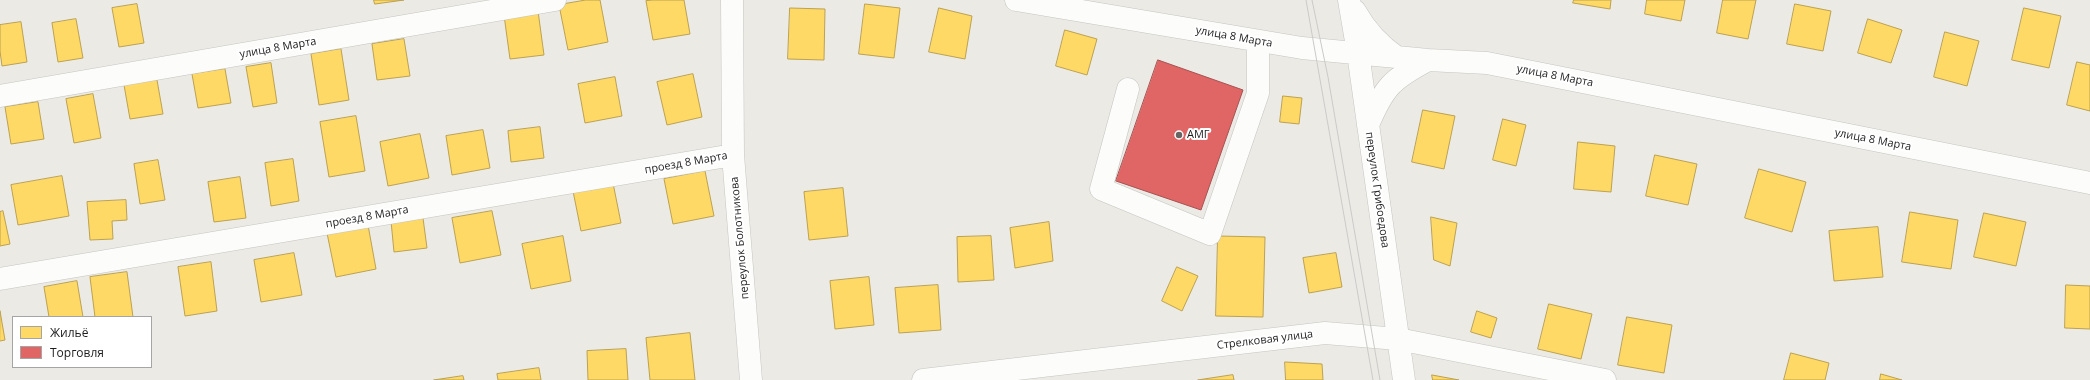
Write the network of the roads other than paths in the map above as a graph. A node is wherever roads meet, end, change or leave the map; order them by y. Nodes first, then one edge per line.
1 (555, 0) edge
2 (732, 0) edge
3 (1016, 0) edge
4 (1349, 0) edge
5 (1258, 41) junction
6 (1358, 53) junction
7 (1398, 58) junction
8 (1428, 60) junction
9 (1128, 88) dead end
10 (0, 96) edge
11 (1368, 125) junction
12 (733, 154) junction
13 (2090, 183) edge
14 (0, 279) edge
15 (1398, 339) junction
16 (751, 380) edge
17 (923, 380) edge
18 (1404, 380) edge
19 (1605, 380) edge

1 - 10 street, улица 8 Марта
2 - 12 street, переулок Болотникова
3 - 5 street, улица 8 Марта
4 - 6 street, переулок Грибоедова
4 - 7 street
5 - 6 street, улица 8 Марта
5 - 9 street
6 - 7 street, улица 8 Марта
6 - 11 street, переулок Грибоедова
7 - 8 street, улица 8 Марта
8 - 11 street
8 - 13 street, улица 8 Марта
11 - 15 street, переулок Грибоедова
12 - 14 street, проезд 8 Марта
12 - 16 street, переулок Болотникова
15 - 17 street, Стрелковая улица
15 - 18 street, переулок Грибоедова
15 - 19 street, Стрелковая улица

